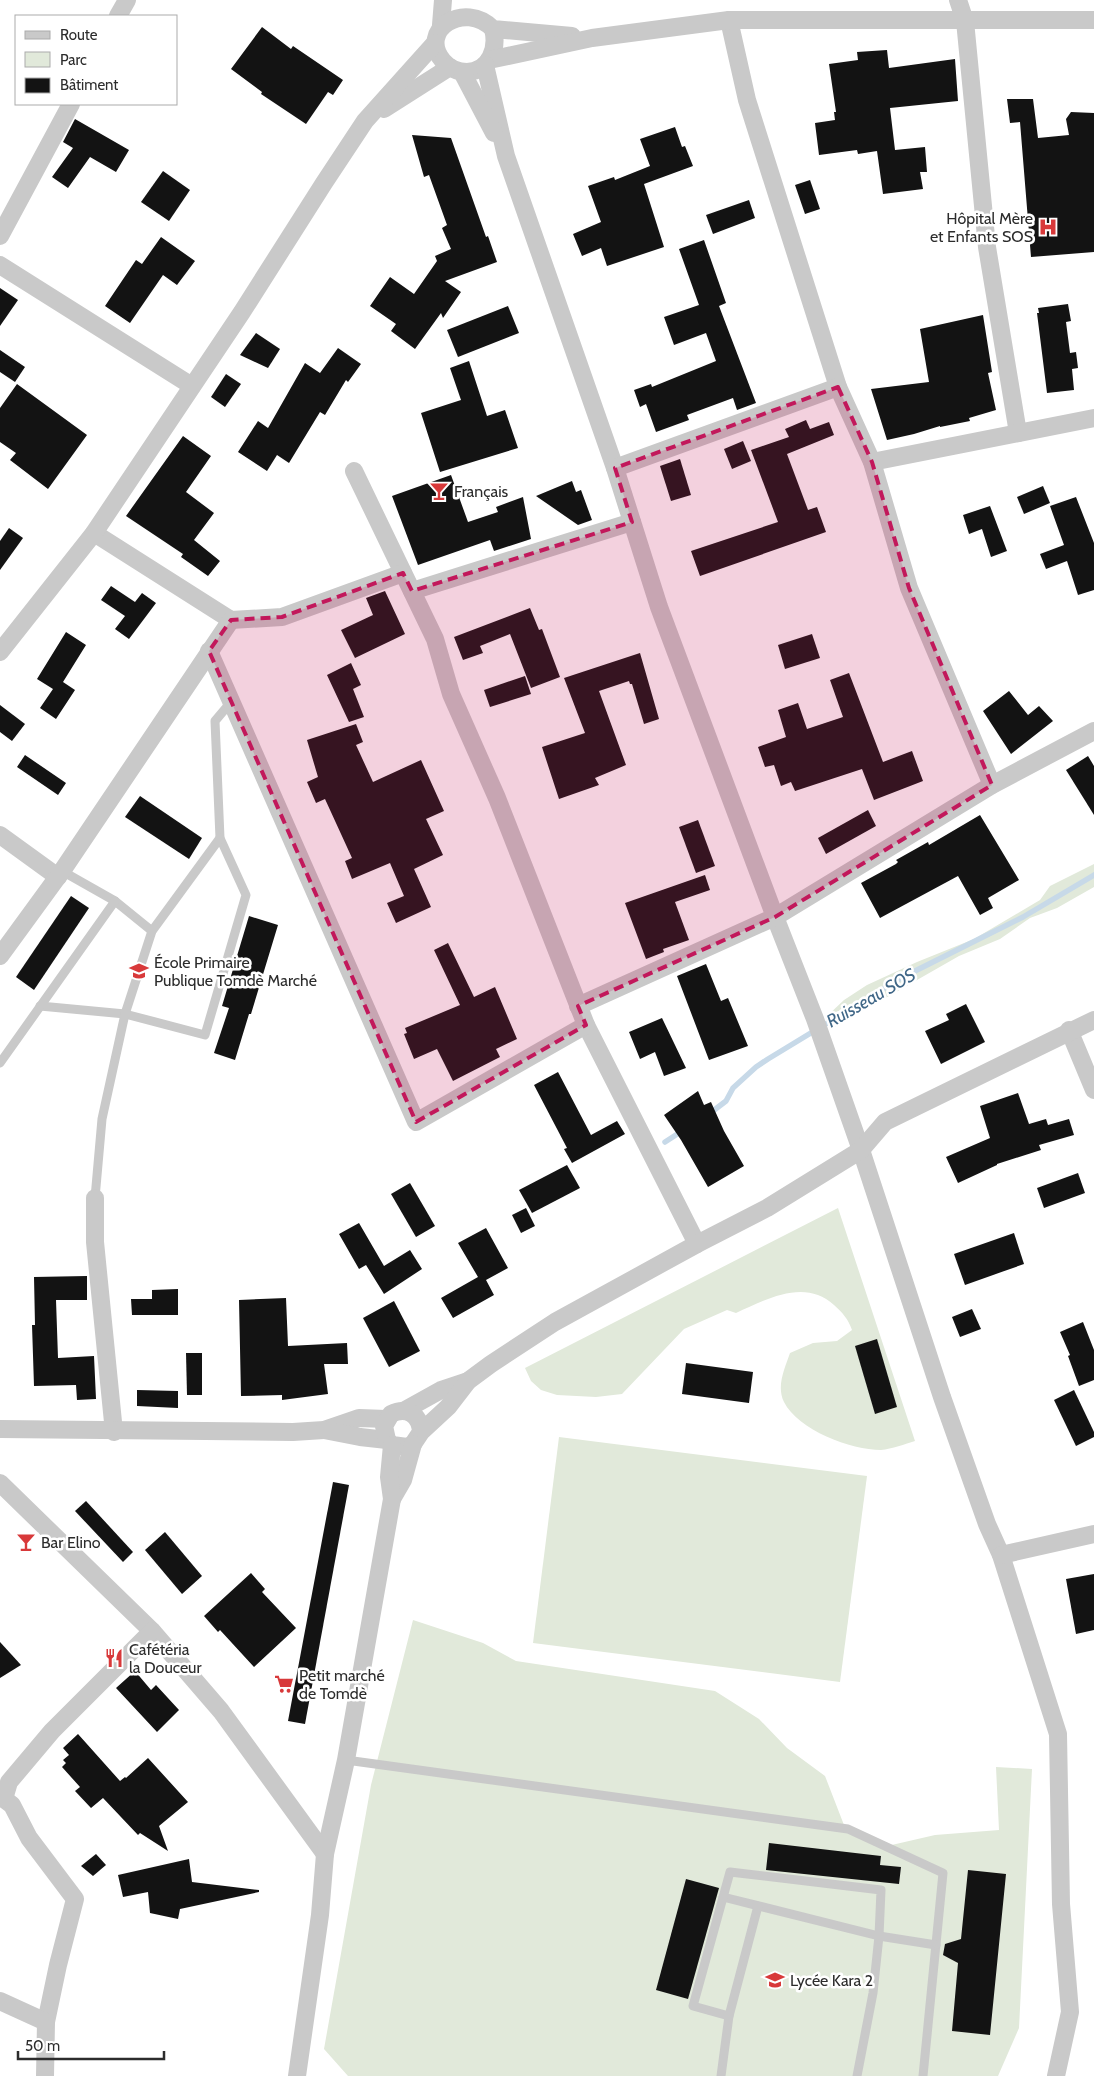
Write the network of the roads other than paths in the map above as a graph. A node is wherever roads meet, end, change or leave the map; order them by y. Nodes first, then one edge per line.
1 (127, 0) edge
2 (443, 0) edge
3 (958, 0) edge
4 (475, 8) edge
5 (119, 15) edge
6 (729, 20) junction
7 (1094, 20) edge
8 (965, 21) junction
9 (442, 25) junction
10 (493, 29) junction
11 (592, 38) junction
12 (435, 44) junction
13 (487, 62) junction
14 (456, 70) junction
15 (70, 105) edge
16 (364, 122) junction
17 (506, 156) junction
18 (0, 236) edge
19 (0, 265) edge
20 (192, 386) junction
21 (838, 388) junction
22 (1094, 418) edge
23 (1018, 433) junction
24 (872, 462) junction
25 (615, 468) junction
26 (354, 470) dead end
27 (632, 522) junction
28 (94, 532) junction
29 (403, 573) junction
30 (412, 591) junction
31 (231, 620) junction
32 (209, 651) junction
33 (0, 652) edge
34 (232, 702) junction
35 (1094, 731) edge
36 (992, 785) junction
37 (0, 835) edge
38 (220, 838) junction
39 (60, 874) junction
40 (115, 901) junction
41 (775, 918) junction
42 (152, 931) junction
43 (0, 956) edge
44 (40, 1006) junction
45 (578, 1006) junction
46 (125, 1014) junction
47 (1094, 1020) edge
48 (586, 1025) junction
49 (1069, 1030) junction
50 (0, 1063) edge
51 (1094, 1090) edge
52 (861, 1150) junction
53 (95, 1198) joint
54 (697, 1244) junction
55 (468, 1381) junction
56 (405, 1410) junction
57 (386, 1419) junction
58 (0, 1429) edge
59 (324, 1430) junction
60 (114, 1432) junction
61 (417, 1438) junction
62 (390, 1442) junction
63 (0, 1483) edge
64 (392, 1499) junction
65 (1094, 1534) edge
66 (1001, 1555) junction
67 (152, 1631) junction
68 (346, 1760) junction
69 (2, 1797) edge
70 (325, 1854) junction
71 (723, 1897) junction
72 (758, 1906) junction
73 (879, 1936) junction
74 (936, 1945) junction
75 (0, 2001) edge
76 (729, 2016) junction
77 (46, 2022) junction
78 (45, 2076) edge
79 (297, 2076) edge
80 (721, 2076) edge
81 (857, 2076) edge
82 (924, 2076) edge
83 (1056, 2076) edge

1 - 5 street
2 - 9 street
3 - 8 street
4 - 9 street
4 - 10 street
6 - 8 street
6 - 11 street
6 - 21 street
7 - 8 street
8 - 23 street
9 - 12 street
10 - 11 street
10 - 13 street
11 - 13 street
12 - 14 street
12 - 16 street
13 - 14 street
13 - 17 street
14 - 16 street
14 - 17 street
15 - 18 street
16 - 20 street
17 - 25 street
19 - 20 street
20 - 28 street
21 - 24 street
21 - 25 street
22 - 23 street
23 - 24 street
24 - 36 street
25 - 27 street
26 - 29 street
27 - 30 street
27 - 41 street
28 - 31 street
28 - 33 street
29 - 30 street
29 - 31 street
30 - 45 street
31 - 32 street
32 - 34 street
32 - 39 street
34 - 38 lane
34 - 48 street
35 - 36 street
36 - 41 street
37 - 39 street
38 - 42 lane
38 - 46 lane
39 - 40 lane
39 - 43 street
40 - 42 lane
40 - 44 lane
41 - 45 street
41 - 52 street
42 - 46 lane
44 - 46 lane
44 - 50 lane
45 - 48 street
46 - 53 lane
47 - 49 street
48 - 54 street
49 - 51 street
49 - 52 street
52 - 54 street
52 - 66 street
53 - 60 street
54 - 55 street
55 - 56 street
55 - 61 street
56 - 57 street
56 - 61 street
57 - 59 street
57 - 62 street
58 - 60 street
59 - 60 street
59 - 62 street
61 - 62 street
61 - 64 street
62 - 64 street
63 - 67 street
64 - 68 street
65 - 66 street
66 - 83 street
67 - 69 street
67 - 70 street
68 - 70 street
68 - 74 lane
69 - 77 street
70 - 79 street
71 - 72 lane
71 - 73 lane
71 - 76 lane
72 - 73 lane
72 - 76 lane
73 - 74 lane
73 - 81 lane
74 - 82 lane
75 - 77 street
76 - 80 lane
77 - 78 street

